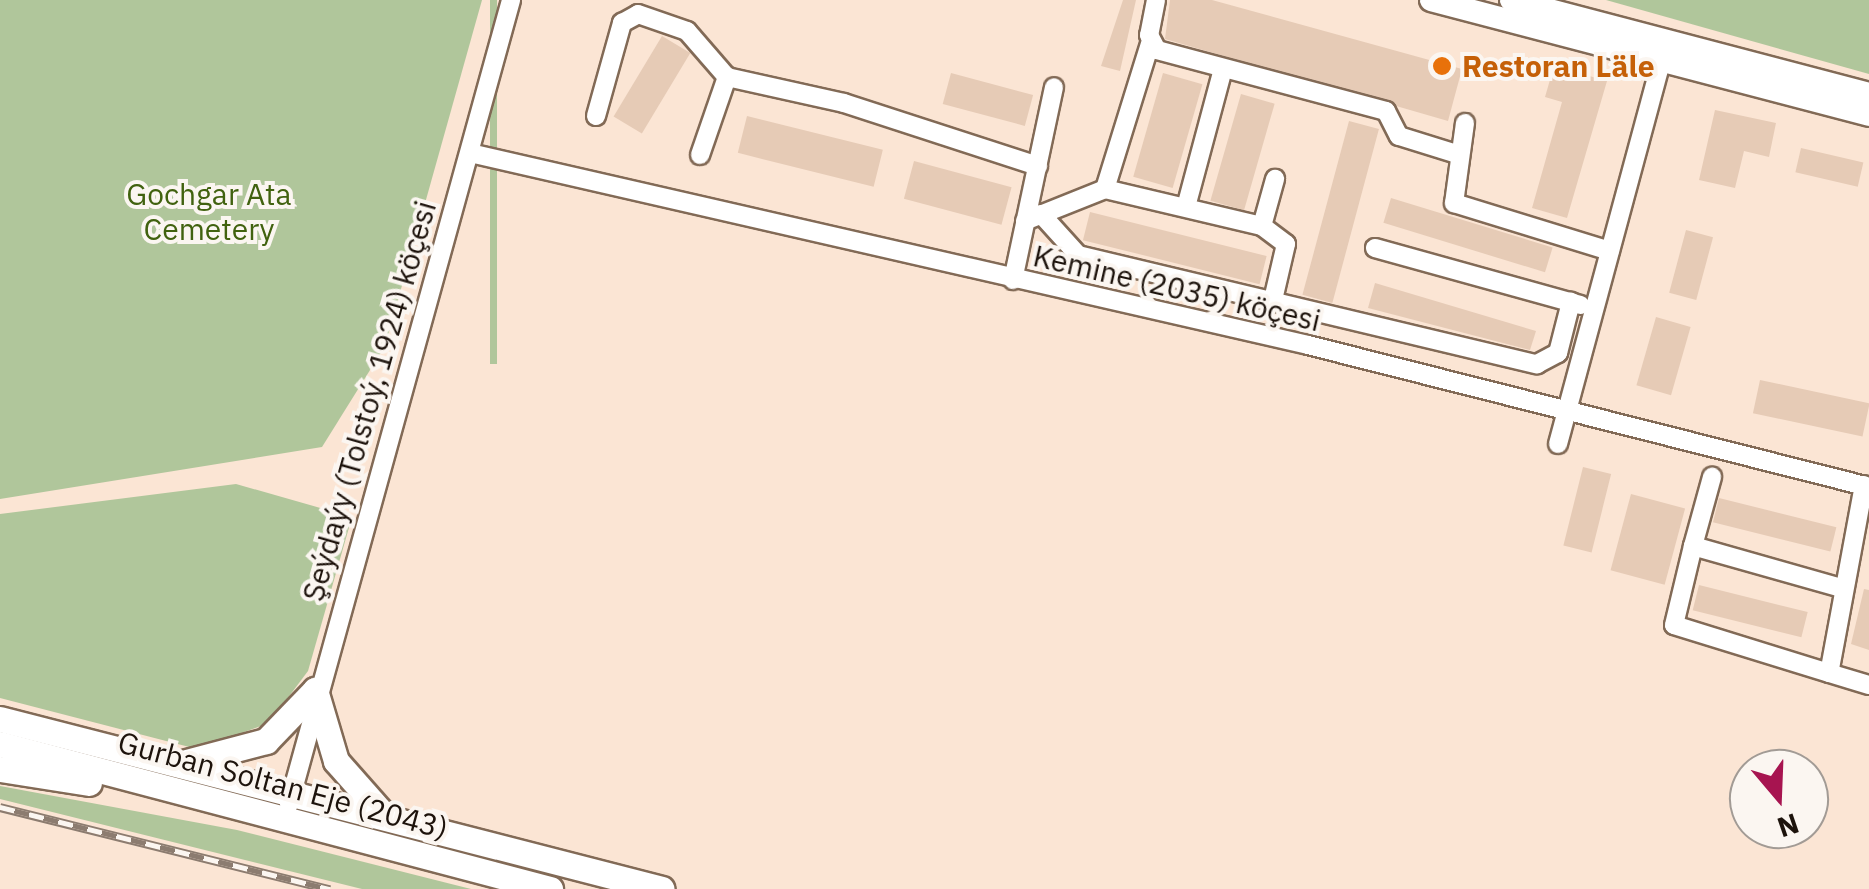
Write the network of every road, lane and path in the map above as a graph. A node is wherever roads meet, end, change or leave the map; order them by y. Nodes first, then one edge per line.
1 (511, 0) edge
2 (1156, 0) edge
3 (1430, 0) edge
4 (1511, 0) edge
5 (1150, 44) junction
6 (1661, 61) junction
7 (1223, 69) junction
8 (727, 76) junction
9 (1054, 86) dead end
10 (1869, 94) edge
11 (1869, 115) edge
12 (596, 116) dead end
13 (1464, 123) dead end
14 (470, 154) junction
15 (1460, 154) junction
16 (700, 155) dead end
17 (1038, 166) junction
18 (1276, 179) dead end
19 (1105, 189) junction
20 (1186, 207) junction
21 (1033, 217) junction
22 (1262, 226) junction
23 (1375, 248) dead end
24 (1610, 251) junction
25 (1012, 280) junction
26 (1273, 300) junction
27 (1571, 302) junction
28 (1594, 310) junction
29 (1567, 411) junction
30 (1558, 444) dead end
31 (1712, 477) dead end
32 (1866, 486) edge
33 (1694, 546) junction
34 (1838, 587) junction
35 (1829, 673) junction
36 (1869, 685) edge
37 (315, 690) junction
38 (0, 718) edge
39 (0, 744) edge
40 (180, 764) junction
41 (0, 768) edge
42 (291, 792) junction
43 (231, 805) junction
44 (286, 818) junction
45 (394, 821) junction
46 (550, 889) edge
47 (662, 889) edge

1 - 14 street, Şeýdaýy (Tolstoý, 1924) köçesi
2 - 5 street
3 - 6 main road
4 - 10 main road
5 - 7 street
5 - 19 street
6 - 11 main road
6 - 24 street
7 - 15 street
7 - 20 street
8 - 12 street
8 - 16 street
8 - 17 street
9 - 17 street
13 - 15 street
14 - 25 street, Kemine (2035) köçesi
14 - 37 street, Şeýdaýy (Tolstoý, 1924) köçesi
15 - 24 street
17 - 21 street
18 - 22 street
19 - 20 street
19 - 21 street
20 - 22 street
21 - 25 street
21 - 26 street
22 - 26 street
23 - 27 street
24 - 28 street
25 - 29 street, Kemine (2035) köçesi
26 - 27 street
27 - 28 street
28 - 29 street
29 - 30 street
29 - 32 street, Kemine (2035) köçesi
31 - 33 street
32 - 34 street
33 - 34 street
33 - 35 street
34 - 35 street
35 - 36 street
37 - 40 highway, Gurban Soltan Eje (2043)
37 - 42 street, Şeýdaýy (Tolstoý, 1924) köçesi
37 - 45 highway
38 - 40 highway, Gurban Soltan Eje (2043)
39 - 43 highway, Gurban Soltan Eje (2043)
40 - 42 highway, Gurban Soltan Eje (2043)
41 - 43 highway
42 - 44 street, Şeýdaýy (Tolstoý, 1924) köçesi
42 - 45 highway, Gurban Soltan Eje (2043)
43 - 44 highway, Gurban Soltan Eje (2043)
44 - 46 highway, Gurban Soltan Eje (2043)
45 - 47 highway, Gurban Soltan Eje (2043)

